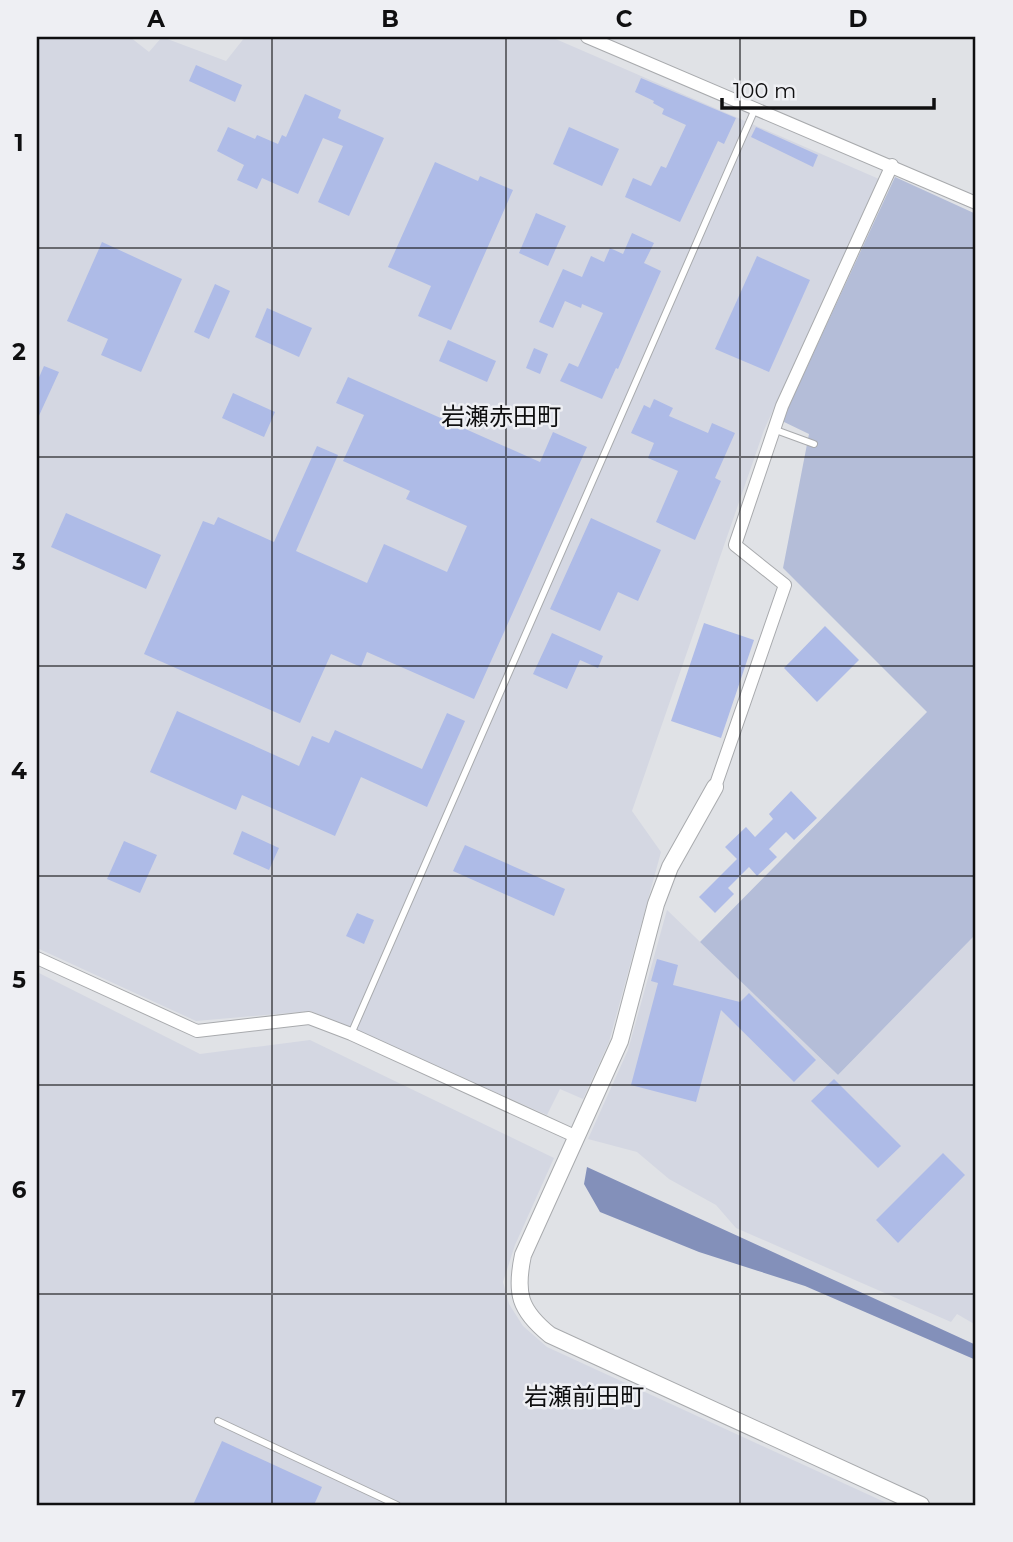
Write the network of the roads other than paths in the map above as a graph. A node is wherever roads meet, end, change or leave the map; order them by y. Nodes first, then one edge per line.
1 (587, 37) edge
2 (755, 109) junction
3 (892, 165) junction
4 (976, 203) edge
5 (773, 429) junction
6 (814, 444) dead end
7 (715, 787) joint
8 (37, 958) edge
9 (351, 1034) junction
10 (577, 1137) junction
11 (218, 1421) dead end
12 (397, 1505) edge
13 (921, 1505) edge

1 - 2 street
2 - 3 street
2 - 9 lane
3 - 4 street
3 - 5 street
5 - 6 lane
5 - 7 street
7 - 10 street
8 - 9 street
9 - 10 street
10 - 13 street
11 - 12 lane

